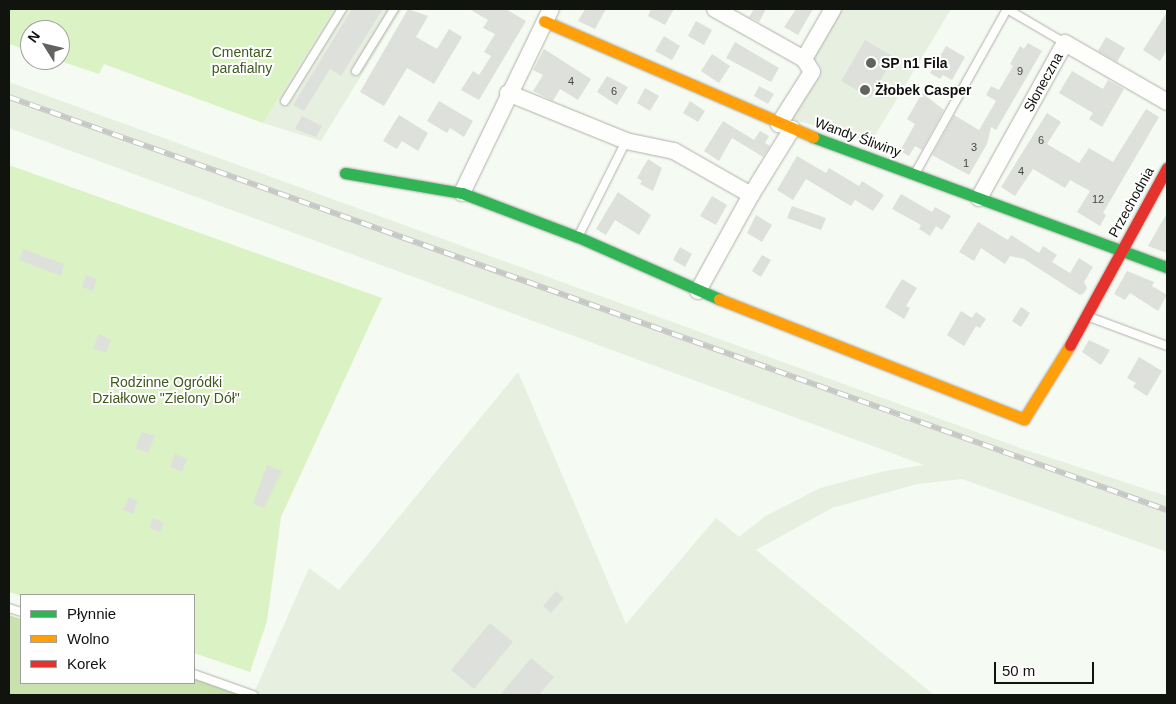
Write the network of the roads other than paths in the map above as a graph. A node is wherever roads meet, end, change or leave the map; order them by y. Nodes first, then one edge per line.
1 (342, 9) edge
2 (394, 9) edge
3 (715, 9) edge
4 (833, 9) edge
5 (547, 15) edge
6 (1065, 43) junction
7 (804, 59) junction
8 (356, 71) dead end
9 (508, 93) junction
10 (285, 101) dead end
11 (1167, 102) edge
12 (786, 126) junction
13 (626, 141) junction
14 (1167, 168) edge
15 (345, 173) dead end
16 (916, 174) junction
17 (462, 193) junction
18 (750, 195) junction
19 (979, 198) junction
20 (578, 237) junction
21 (1122, 250) junction
22 (1167, 267) edge
23 (698, 291) junction
24 (1087, 317) junction
25 (1167, 346) edge
26 (195, 674) edge
27 (253, 695) edge

1 - 10 lane
2 - 8 lane
3 - 7 street
4 - 7 street
5 - 9 street
5 - 12 street, Wandy Śliwiny
6 - 11 street, Słoneczna
6 - 16 lane
6 - 19 street, Słoneczna
7 - 12 street
9 - 13 street
9 - 17 street
12 - 16 street, Wandy Śliwiny
12 - 18 street
13 - 18 street
13 - 20 lane
14 - 21 street, Przechodnia
15 - 17 street
16 - 19 street, Wandy Śliwiny
17 - 20 street
18 - 23 street
19 - 21 street, Wandy Śliwiny
20 - 23 street
21 - 22 street, Wandy Śliwiny
21 - 24 street, Przechodnia
23 - 24 street, Przechodnia
24 - 25 lane
26 - 27 lane

